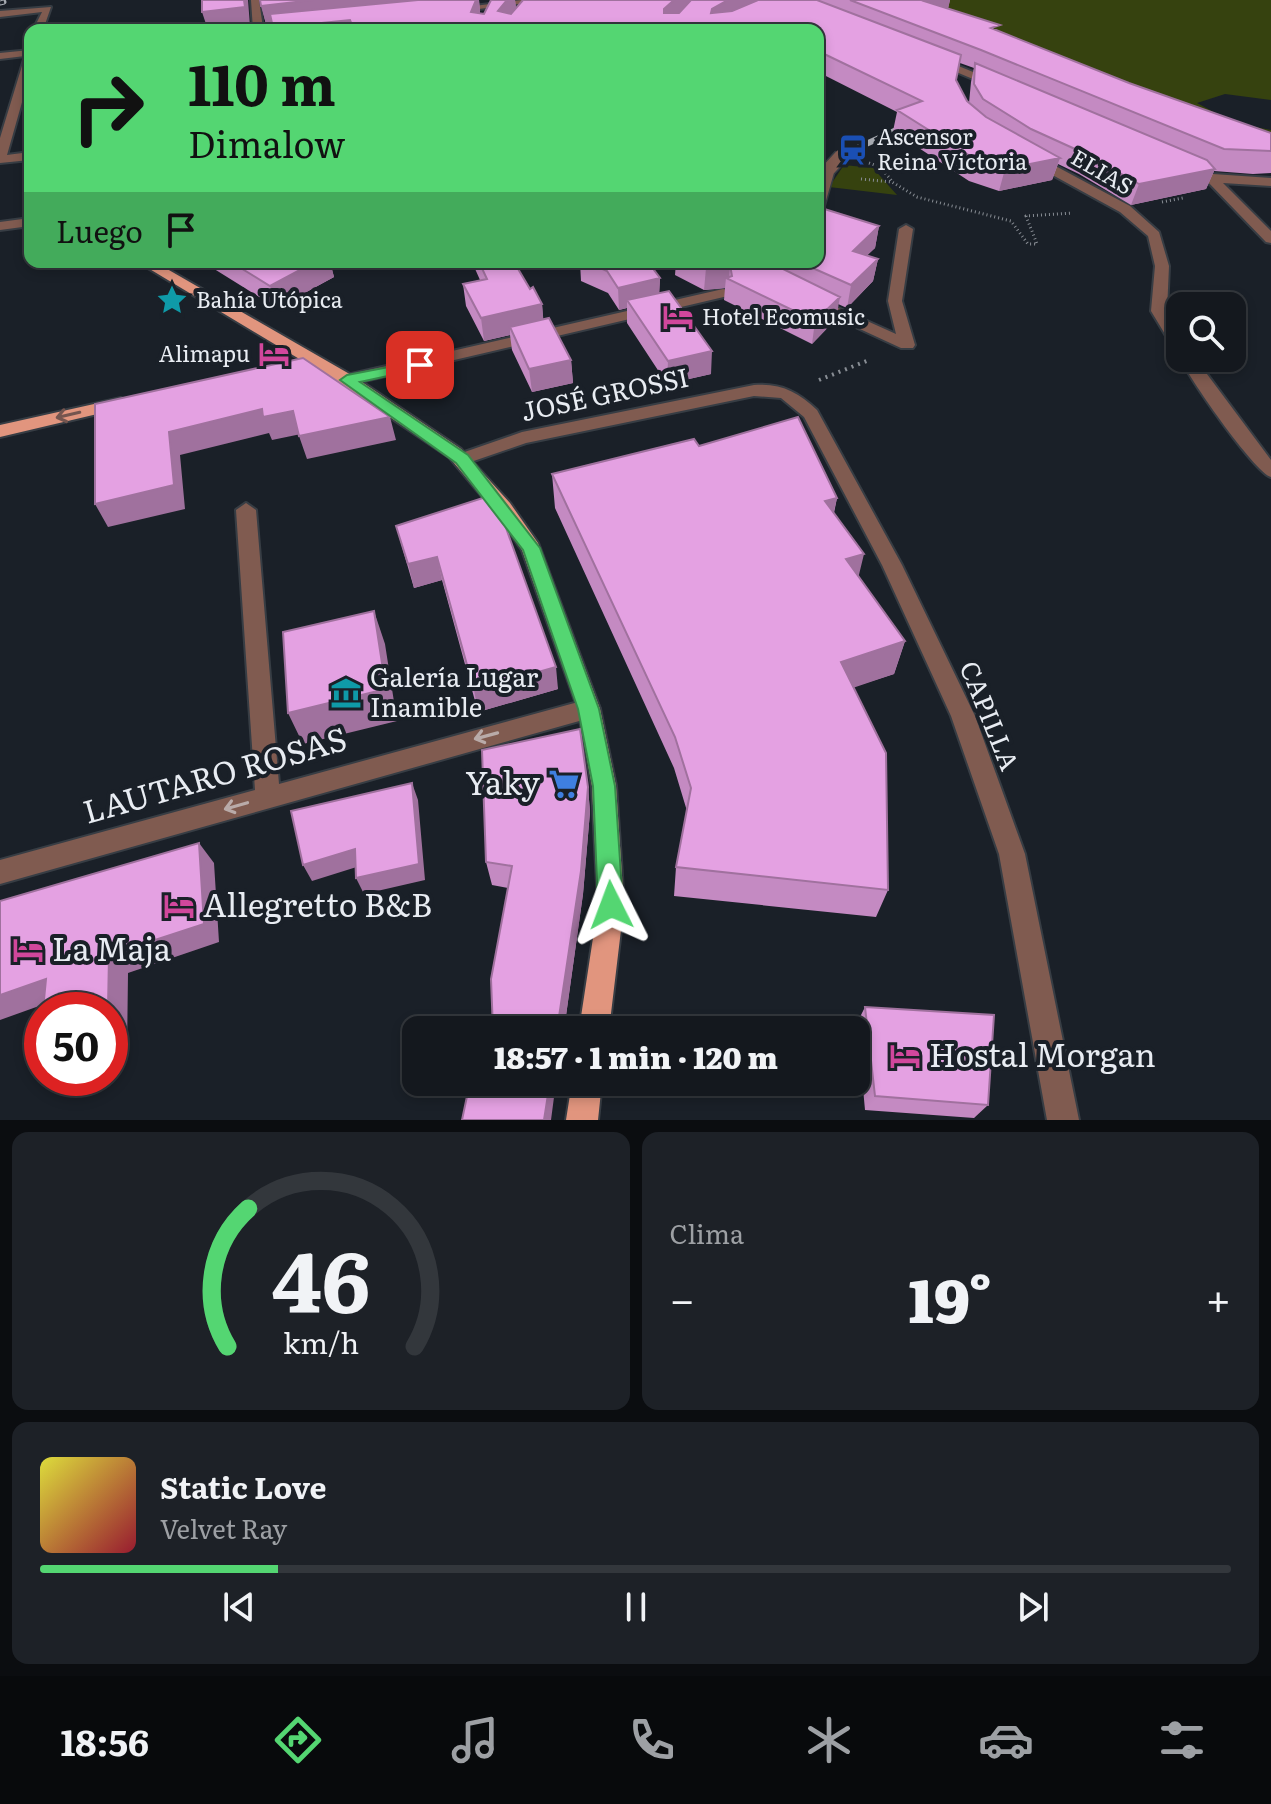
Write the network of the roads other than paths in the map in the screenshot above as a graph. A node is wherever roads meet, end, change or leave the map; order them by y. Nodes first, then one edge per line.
1 (530, 1) edge
2 (492, 4) junction
3 (447, 10) edge
4 (0, 14) edge
5 (519, 14) edge
6 (487, 16) edge
7 (41, 24) edge
8 (918, 53) edge
9 (24, 55) edge
10 (0, 56) edge
11 (24, 75) edge
12 (1014, 93) edge
13 (24, 112) edge
14 (13, 113) junction
15 (0, 115) edge
16 (1014, 149) edge
17 (24, 156) edge
18 (841, 156) dead end
19 (0, 158) edge
20 (1172, 162) edge
21 (1211, 178) junction
22 (1271, 182) edge
23 (824, 184) edge
24 (24, 223) edge
25 (0, 226) edge
26 (906, 229) dead end
27 (1271, 239) edge
28 (155, 268) edge
29 (723, 293) dead end
30 (800, 295) edge
31 (1166, 323) edge
32 (308, 359) junction
33 (284, 365) edge
34 (1197, 372) edge
35 (347, 380) junction
36 (762, 389) joint
37 (136, 399) edge
38 (0, 431) edge
39 (462, 459) junction
40 (1271, 471) edge
41 (246, 510) dead end
42 (589, 709) junction
43 (268, 797) junction
44 (0, 872) edge
45 (596, 1016) edge
46 (585, 1096) edge
47 (582, 1120) edge
48 (1063, 1120) edge

1 - 2 street
1 - 5 street
2 - 3 street
2 - 6 street
4 - 7 street
8 - 12 street
9 - 10 street
11 - 14 street
13 - 14 street
14 - 15 street
14 - 19 street
16 - 31 street, ELIAS
17 - 19 street
18 - 23 street, bridge
20 - 21 street
21 - 22 street
21 - 27 street
24 - 25 street
26 - 30 street
28 - 32 main road
29 - 35 street
32 - 33 main road
32 - 35 main road
34 - 40 street
35 - 39 main road
36 - 39 street, JOSÉ GROSSI
36 - 48 street, CAPILLA
37 -> 38 main road
39 - 42 main road
41 - 43 street
42 -> 43 street, LAUTARO ROSAS
42 - 45 main road
43 -> 44 street, LAUTARO ROSAS
46 - 47 main road

